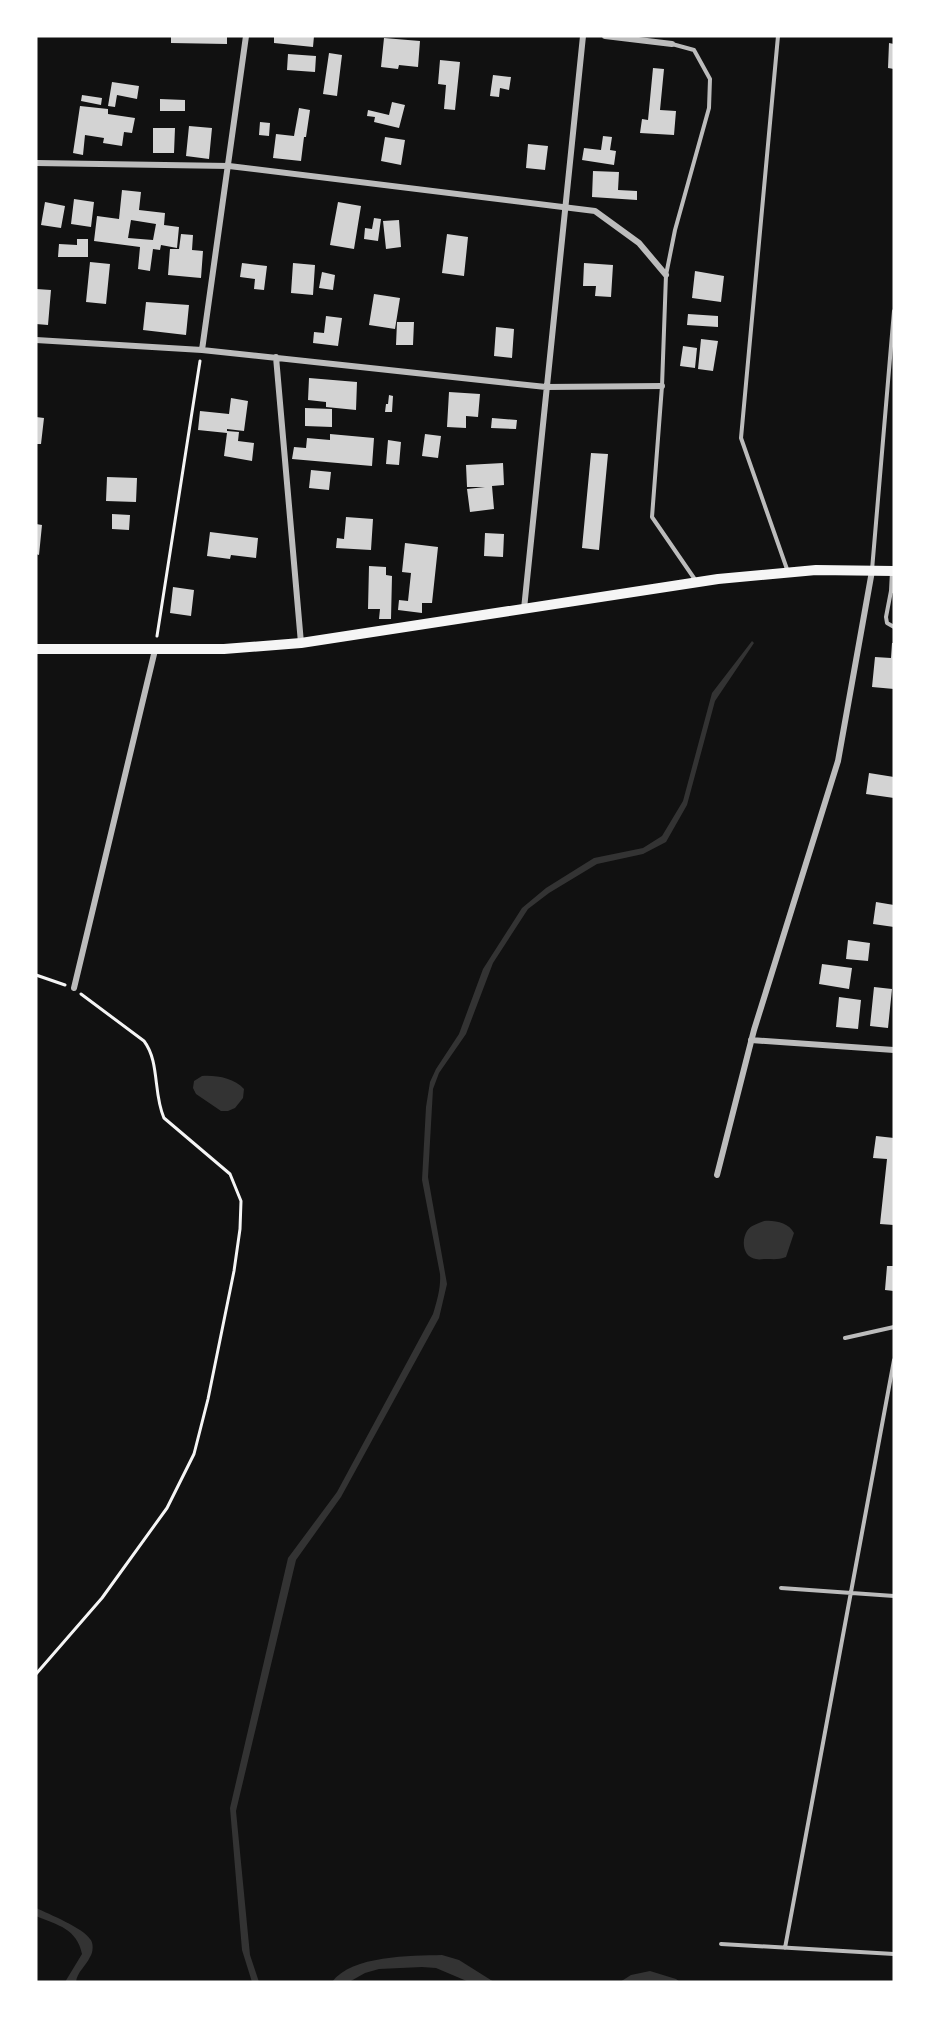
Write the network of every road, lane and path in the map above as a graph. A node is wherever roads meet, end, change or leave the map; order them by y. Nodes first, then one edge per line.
1 (246, 36) edge
2 (583, 36) edge
3 (605, 36) edge
4 (778, 36) edge
5 (672, 44) joint
6 (36, 163) edge
7 (229, 166) junction
8 (564, 206) junction
9 (666, 275) junction
10 (894, 311) edge
11 (36, 340) edge
12 (202, 350) junction
13 (276, 357) junction
14 (662, 386) junction
15 (546, 387) junction
16 (872, 571) junction
17 (893, 571) edge
18 (788, 572) junction
19 (697, 582) junction
20 (892, 591) edge
21 (524, 609) junction
22 (894, 627) edge
23 (301, 643) junction
24 (36, 649) edge
25 (155, 650) junction
26 (36, 975) edge
27 (74, 988) junction
28 (751, 1040) junction
29 (894, 1050) edge
30 (717, 1175) dead end
31 (894, 1327) edge
32 (845, 1338) dead end
33 (894, 1360) edge
34 (781, 1588) dead end
35 (851, 1593) junction
36 (894, 1596) edge
37 (36, 1674) edge
38 (721, 1944) dead end
39 (785, 1948) junction
40 (894, 1954) edge

1 - 7 street
2 - 8 street
3 - 5 street
4 - 18 lane
5 - 9 lane
6 - 7 street
7 - 8 street
7 - 12 street
8 - 9 street
8 - 15 street
9 - 14 lane
10 - 16 lane
11 - 12 street
12 - 13 street
12 - 25 path
13 - 15 street
13 - 23 street
14 - 15 street
14 - 19 lane
15 - 21 street
16 - 17 main road
16 - 18 main road
16 - 28 street
17 - 20 lane
18 - 19 main road
19 - 21 main road
20 - 22 lane
21 - 23 main road
23 - 25 main road
24 - 25 main road
25 - 27 street
26 - 27 path
27 - 37 path
28 - 29 street
28 - 30 street
31 - 32 lane
33 - 35 lane
34 - 35 lane
35 - 36 lane
35 - 39 lane
38 - 39 lane
39 - 40 lane

